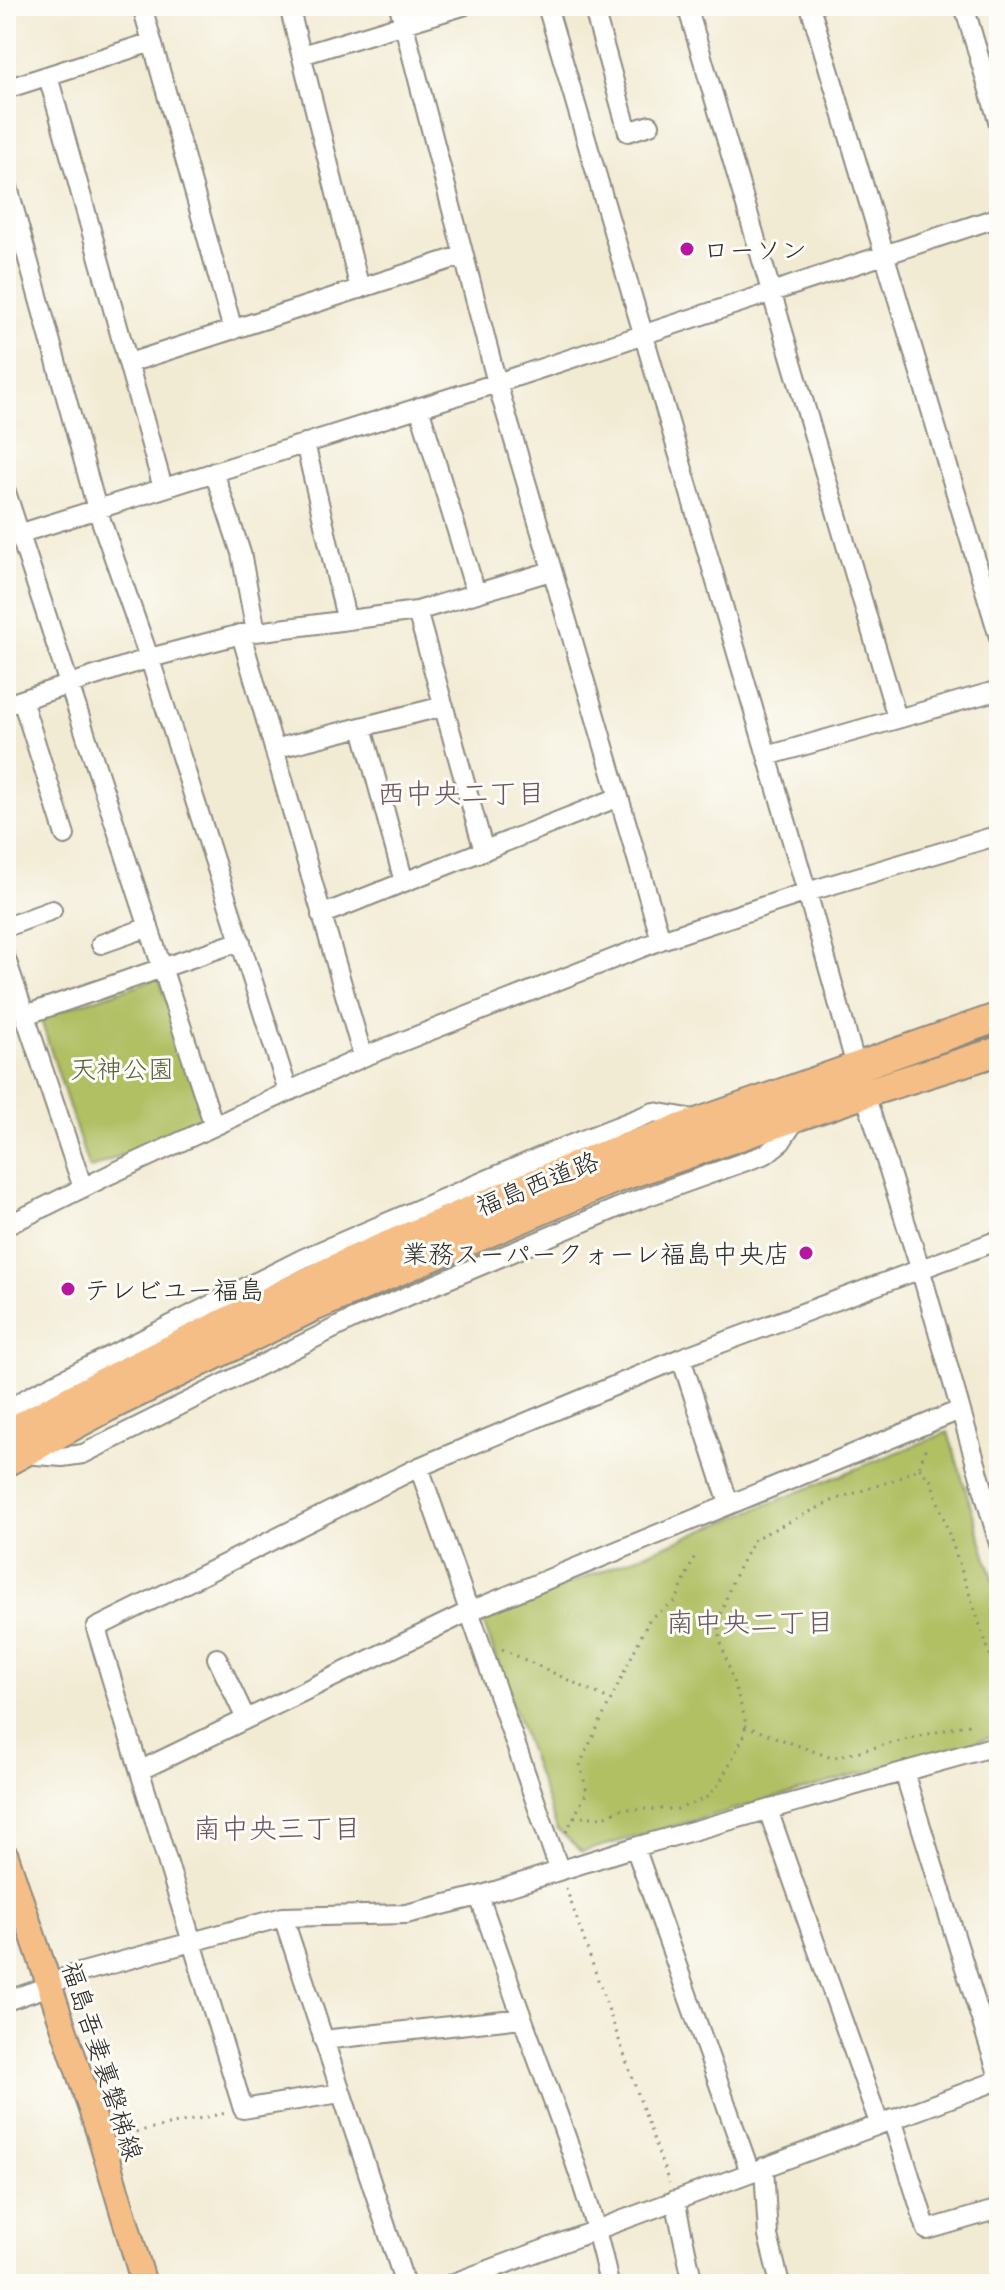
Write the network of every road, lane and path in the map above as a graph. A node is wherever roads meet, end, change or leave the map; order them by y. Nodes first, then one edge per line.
1 (142, 6) edge
2 (289, 6) edge
3 (463, 6) edge
4 (547, 6) edge
5 (593, 6) edge
6 (687, 6) edge
7 (810, 6) edge
8 (964, 6) edge
9 (402, 15) edge
10 (152, 42) junction
11 (302, 55) junction
12 (48, 76) junction
13 (6, 89) edge
14 (999, 124) edge
15 (650, 125) dead end
16 (6, 180) edge
17 (999, 217) edge
18 (464, 255) junction
19 (884, 255) junction
20 (360, 289) junction
21 (770, 293) junction
22 (233, 330) junction
23 (643, 335) junction
24 (129, 363) junction
25 (497, 383) junction
26 (419, 407) junction
27 (305, 443) junction
28 (214, 472) junction
29 (163, 488) junction
30 (6, 492) edge
31 (97, 509) junction
32 (12, 536) edge
33 (551, 571) junction
34 (476, 593) junction
35 (417, 611) junction
36 (346, 618) junction
37 (249, 633) junction
38 (999, 637) edge
39 (150, 658) junction
40 (69, 685) junction
41 (999, 690) edge
42 (14, 702) edge
43 (444, 706) junction
44 (897, 718) junction
45 (362, 727) junction
46 (274, 749) junction
47 (767, 756) junction
48 (619, 797) junction
49 (65, 835) dead end
50 (999, 835) edge
51 (484, 851) junction
52 (404, 882) junction
53 (807, 892) junction
54 (52, 910) dead end
55 (321, 915) junction
56 (6, 927) edge
57 (149, 927) junction
58 (661, 940) junction
59 (241, 941) junction
60 (101, 944) dead end
61 (6, 959) edge
62 (163, 969) junction
63 (25, 1015) junction
64 (998, 1016) edge
65 (999, 1051) edge
66 (363, 1057) junction
67 (856, 1066) junction
68 (288, 1091) junction
69 (866, 1093) junction
70 (703, 1120) junction
71 (214, 1126) junction
72 (83, 1188) junction
73 (6, 1226) edge
74 (999, 1240) edge
75 (920, 1268) junction
76 (681, 1358) junction
77 (960, 1410) junction
78 (6, 1411) edge
79 (933, 1421) junction
80 (11, 1450) edge
81 (419, 1467) junction
82 (919, 1468) junction
83 (729, 1504) junction
84 (999, 1544) edge
85 (696, 1553) dead end
86 (468, 1612) junction
87 (477, 1638) junction
88 (217, 1658) dead end
89 (996, 1672) dead end
90 (613, 1700) junction
91 (246, 1719) junction
92 (973, 1723) dead end
93 (745, 1726) junction
94 (999, 1745) edge
95 (141, 1770) junction
96 (904, 1772) junction
97 (768, 1810) junction
98 (574, 1817) junction
99 (635, 1847) junction
100 (6, 1856) edge
101 (557, 1861) junction
102 (479, 1896) junction
103 (283, 1917) junction
104 (193, 1942) junction
105 (50, 1986) junction
106 (6, 2001) edge
107 (522, 2018) junction
108 (323, 2040) junction
109 (999, 2079) edge
110 (340, 2093) junction
111 (243, 2109) junction
112 (885, 2121) junction
113 (101, 2139) junction
114 (757, 2169) junction
115 (675, 2200) junction
116 (999, 2209) edge
117 (598, 2229) junction
118 (144, 2284) edge
119 (405, 2284) edge
120 (451, 2284) edge
121 (609, 2284) edge
122 (693, 2284) edge
123 (780, 2284) edge

1 - 10 street
2 - 11 street
3 - 9 street
4 - 23 street
5 - 15 street
6 - 21 street
7 - 19 street
8 - 14 street
9 - 11 street
9 - 18 street
10 - 12 street
10 - 22 street
11 - 20 street
12 - 13 street
12 - 24 street
16 - 31 street
17 - 19 street
18 - 20 street
18 - 25 street
19 - 21 street
19 - 38 street
20 - 22 street
21 - 23 street
21 - 44 street
22 - 24 street
23 - 25 street
23 - 47 street
24 - 29 street
25 - 26 street
25 - 33 street
26 - 27 street
26 - 34 street
27 - 28 street
27 - 36 street
28 - 29 street
28 - 37 street
29 - 31 street
30 - 32 street
31 - 32 street
31 - 39 street
32 - 40 street
33 - 34 street
33 - 48 street
34 - 35 street
35 - 36 street
35 - 43 street
36 - 37 street
37 - 39 street
37 - 46 street
39 - 40 street
39 - 59 street
40 - 42 street
40 - 57 street
41 - 44 street
42 - 49 street
43 - 45 street
43 - 51 street
44 - 47 street
45 - 46 street
45 - 52 street
46 - 55 street
47 - 53 street
48 - 51 street
48 - 58 street
50 - 53 street
51 - 52 street
52 - 55 street
53 - 58 street
53 - 67 street
54 - 56 street
55 - 66 street
57 - 60 street
57 - 62 street
58 - 66 street
59 - 62 street
59 - 68 street
61 - 63 street
62 - 63 street
62 - 71 street
63 - 72 street
64 - 67 highway, 福島西道路
65 - 69 highway, 福島西道路
66 - 68 street
67 - 69 street
67 - 70 highway, 福島西道路
68 - 71 street
69 - 75 street
69 - 80 highway, 福島西道路
70 - 78 street
70 - 80 highway, 福島西道路
71 - 72 street
72 - 73 street
74 - 75 street
75 - 76 street
75 - 77 street
76 - 81 street
76 - 83 street
77 - 79 street
77 - 84 street
79 - 82 path
79 - 83 street
81 - 86 street
81 - 95 street
82 - 89 path
82 - 93 path
83 - 86 street
85 - 90 path
86 - 87 street
86 - 91 street
87 - 90 path
87 - 101 street
88 - 91 street
90 - 98 path
91 - 95 street
92 - 93 path
93 - 98 path
94 - 96 street
95 - 104 street
96 - 97 street
96 - 109 street
97 - 99 street
97 - 112 street
98 - 101 path
99 - 101 street
99 - 114 street
100 - 105 main road, 福島吾妻裏磐梯線
101 - 102 street
101 - 115 path
102 - 103 street
102 - 107 street
103 - 104 street
103 - 108 street
104 - 105 street
104 - 111 street
105 - 106 street
105 - 113 main road, 福島吾妻裏磐梯線
107 - 108 street
107 - 117 street
108 - 110 street
109 - 112 street
110 - 111 street
110 - 119 street
111 - 113 path
112 - 114 street
112 - 116 street
113 - 118 main road, 福島吾妻裏磐梯線
114 - 115 street
114 - 123 street
115 - 117 street
115 - 122 street
117 - 120 street
117 - 121 street

